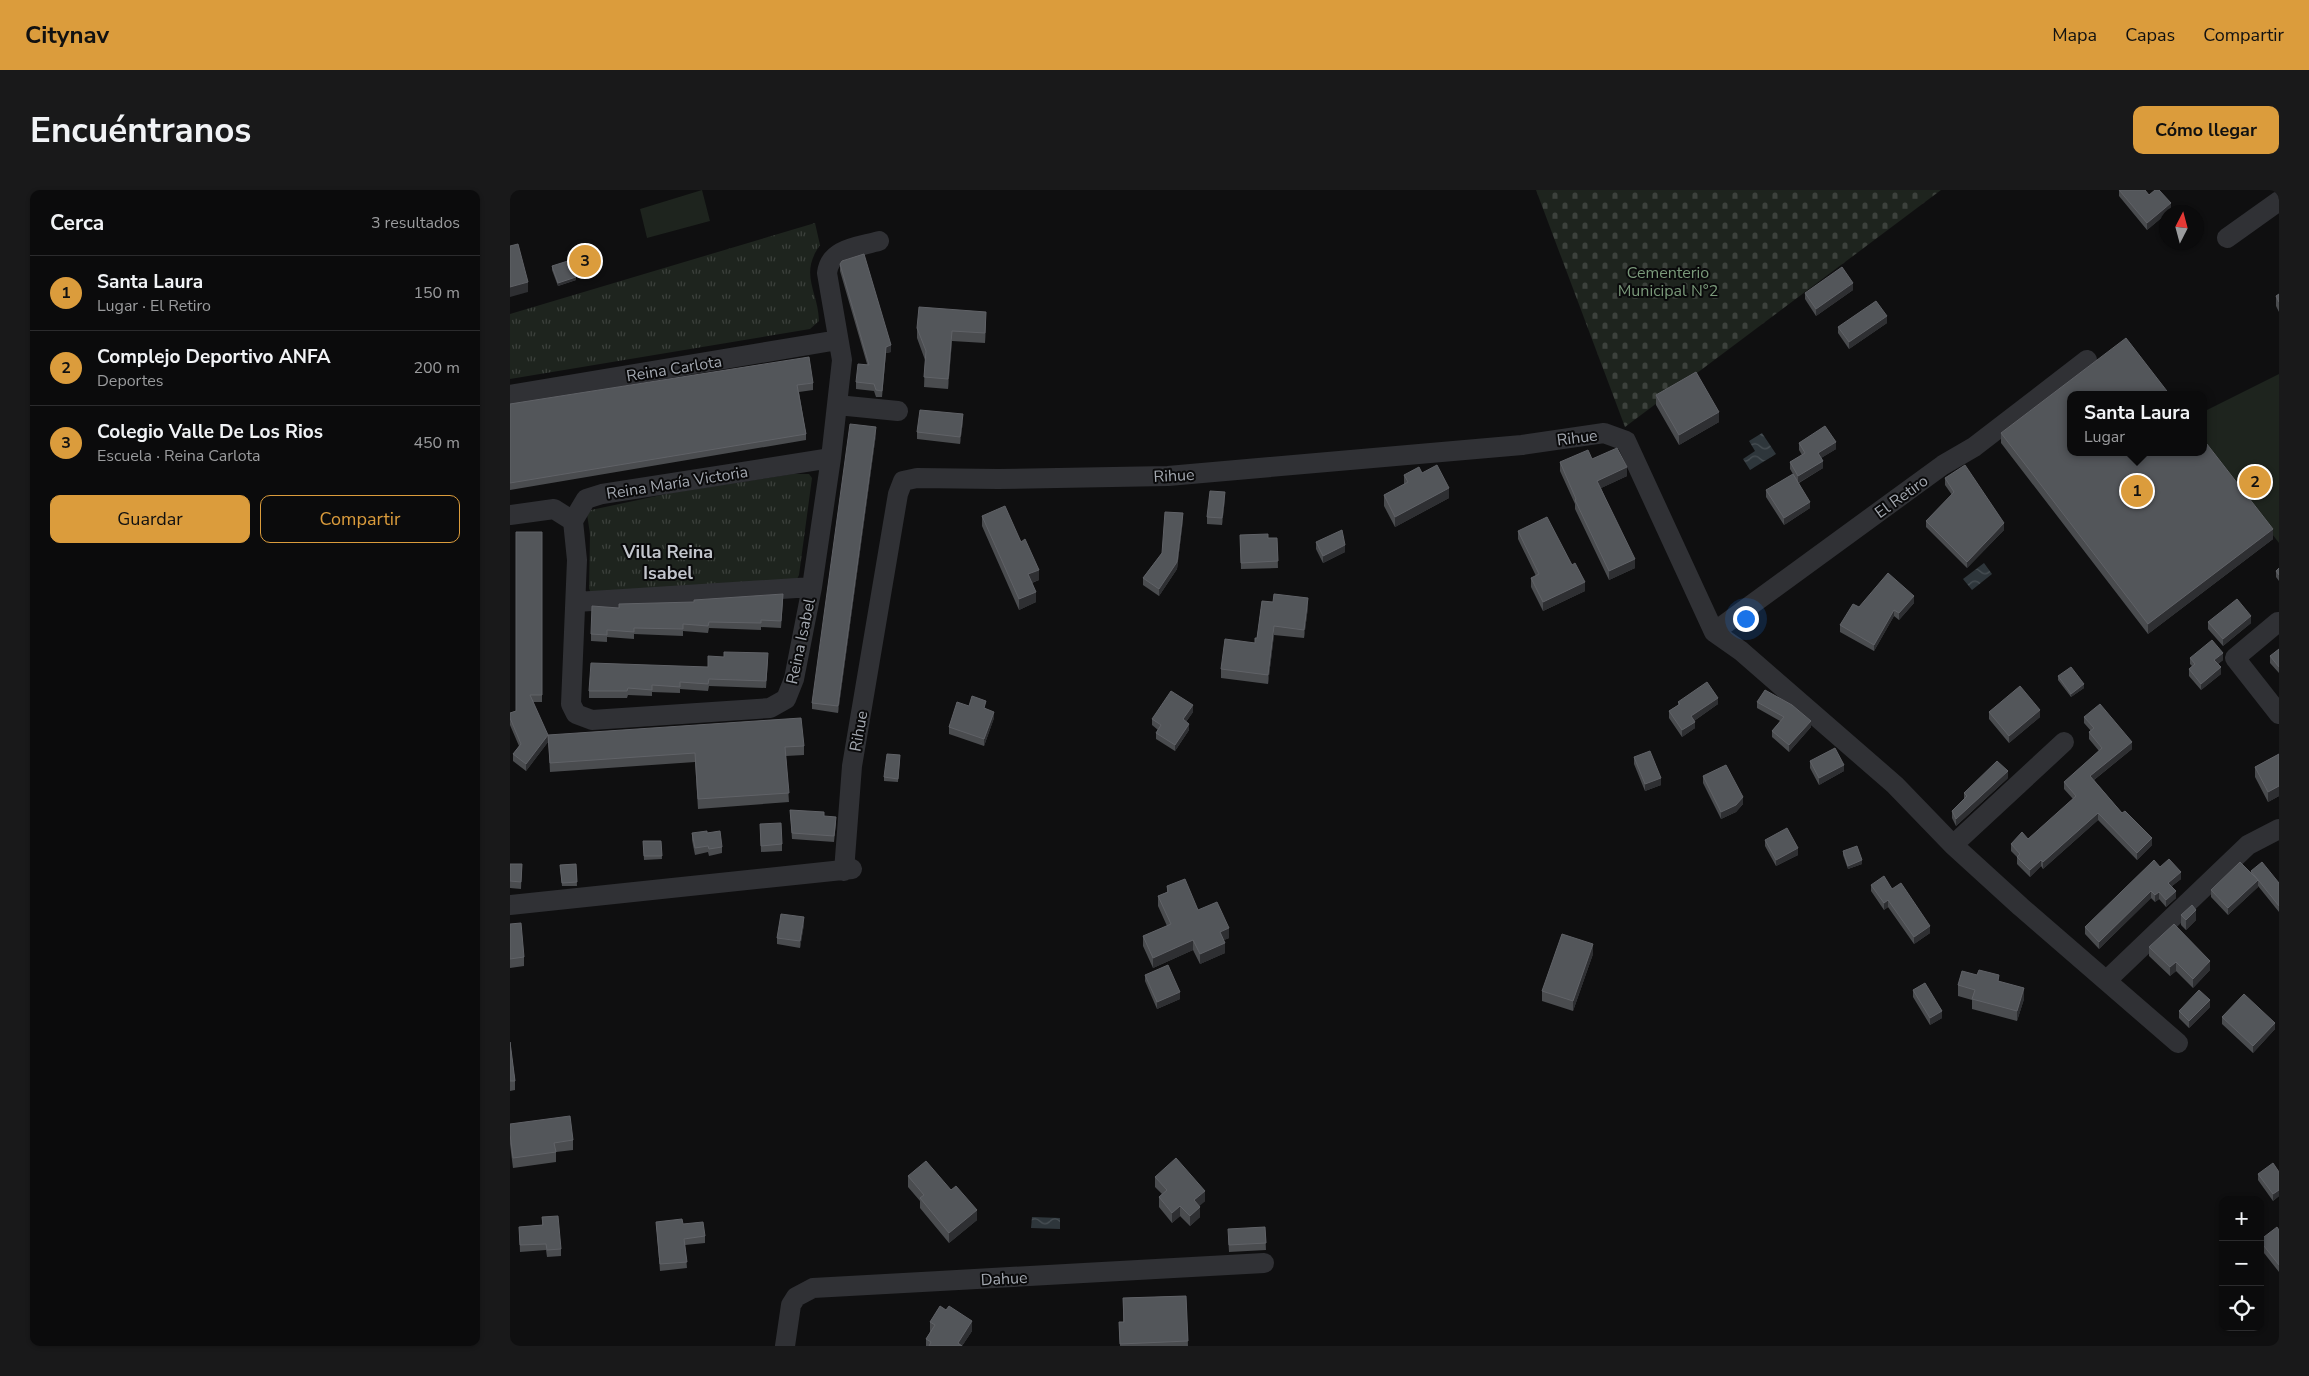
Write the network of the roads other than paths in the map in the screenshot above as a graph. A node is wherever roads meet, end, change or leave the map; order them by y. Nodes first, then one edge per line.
1 (2279, 201) edge
2 (2227, 238) dead end
3 (879, 241) dead end
4 (838, 340) junction
5 (2087, 360) dead end
6 (510, 395) edge
7 (837, 405) junction
8 (898, 411) dead end
9 (831, 458) junction
10 (510, 515) edge
11 (573, 521) junction
12 (812, 587) junction
13 (576, 602) junction
14 (2278, 622) edge
15 (1714, 632) junction
16 (2279, 714) edge
17 (2064, 742) dead end
18 (2279, 829) edge
19 (1953, 845) junction
20 (510, 905) edge
21 (2107, 980) junction
22 (2178, 1044) dead end
23 (1264, 1263) dead end
24 (785, 1346) edge

1 - 2 street
3 - 4 street, Reina Isabel
4 - 6 street, Reina Carlota
4 - 7 street, Reina Isabel
5 - 15 street, El Retiro
7 - 8 street
7 - 9 street, Reina Isabel
9 - 11 street, Reina María Victoria
9 - 12 street, Reina Isabel
10 - 11 street
11 - 13 street, Reina Isabel
12 - 13 street
12 - 13 street, Reina Isabel
14 - 16 street
15 - 19 street
15 - 20 street, Rihue
17 - 19 street
18 - 21 street
19 - 21 street
21 - 22 street
23 - 24 street, Dahue

